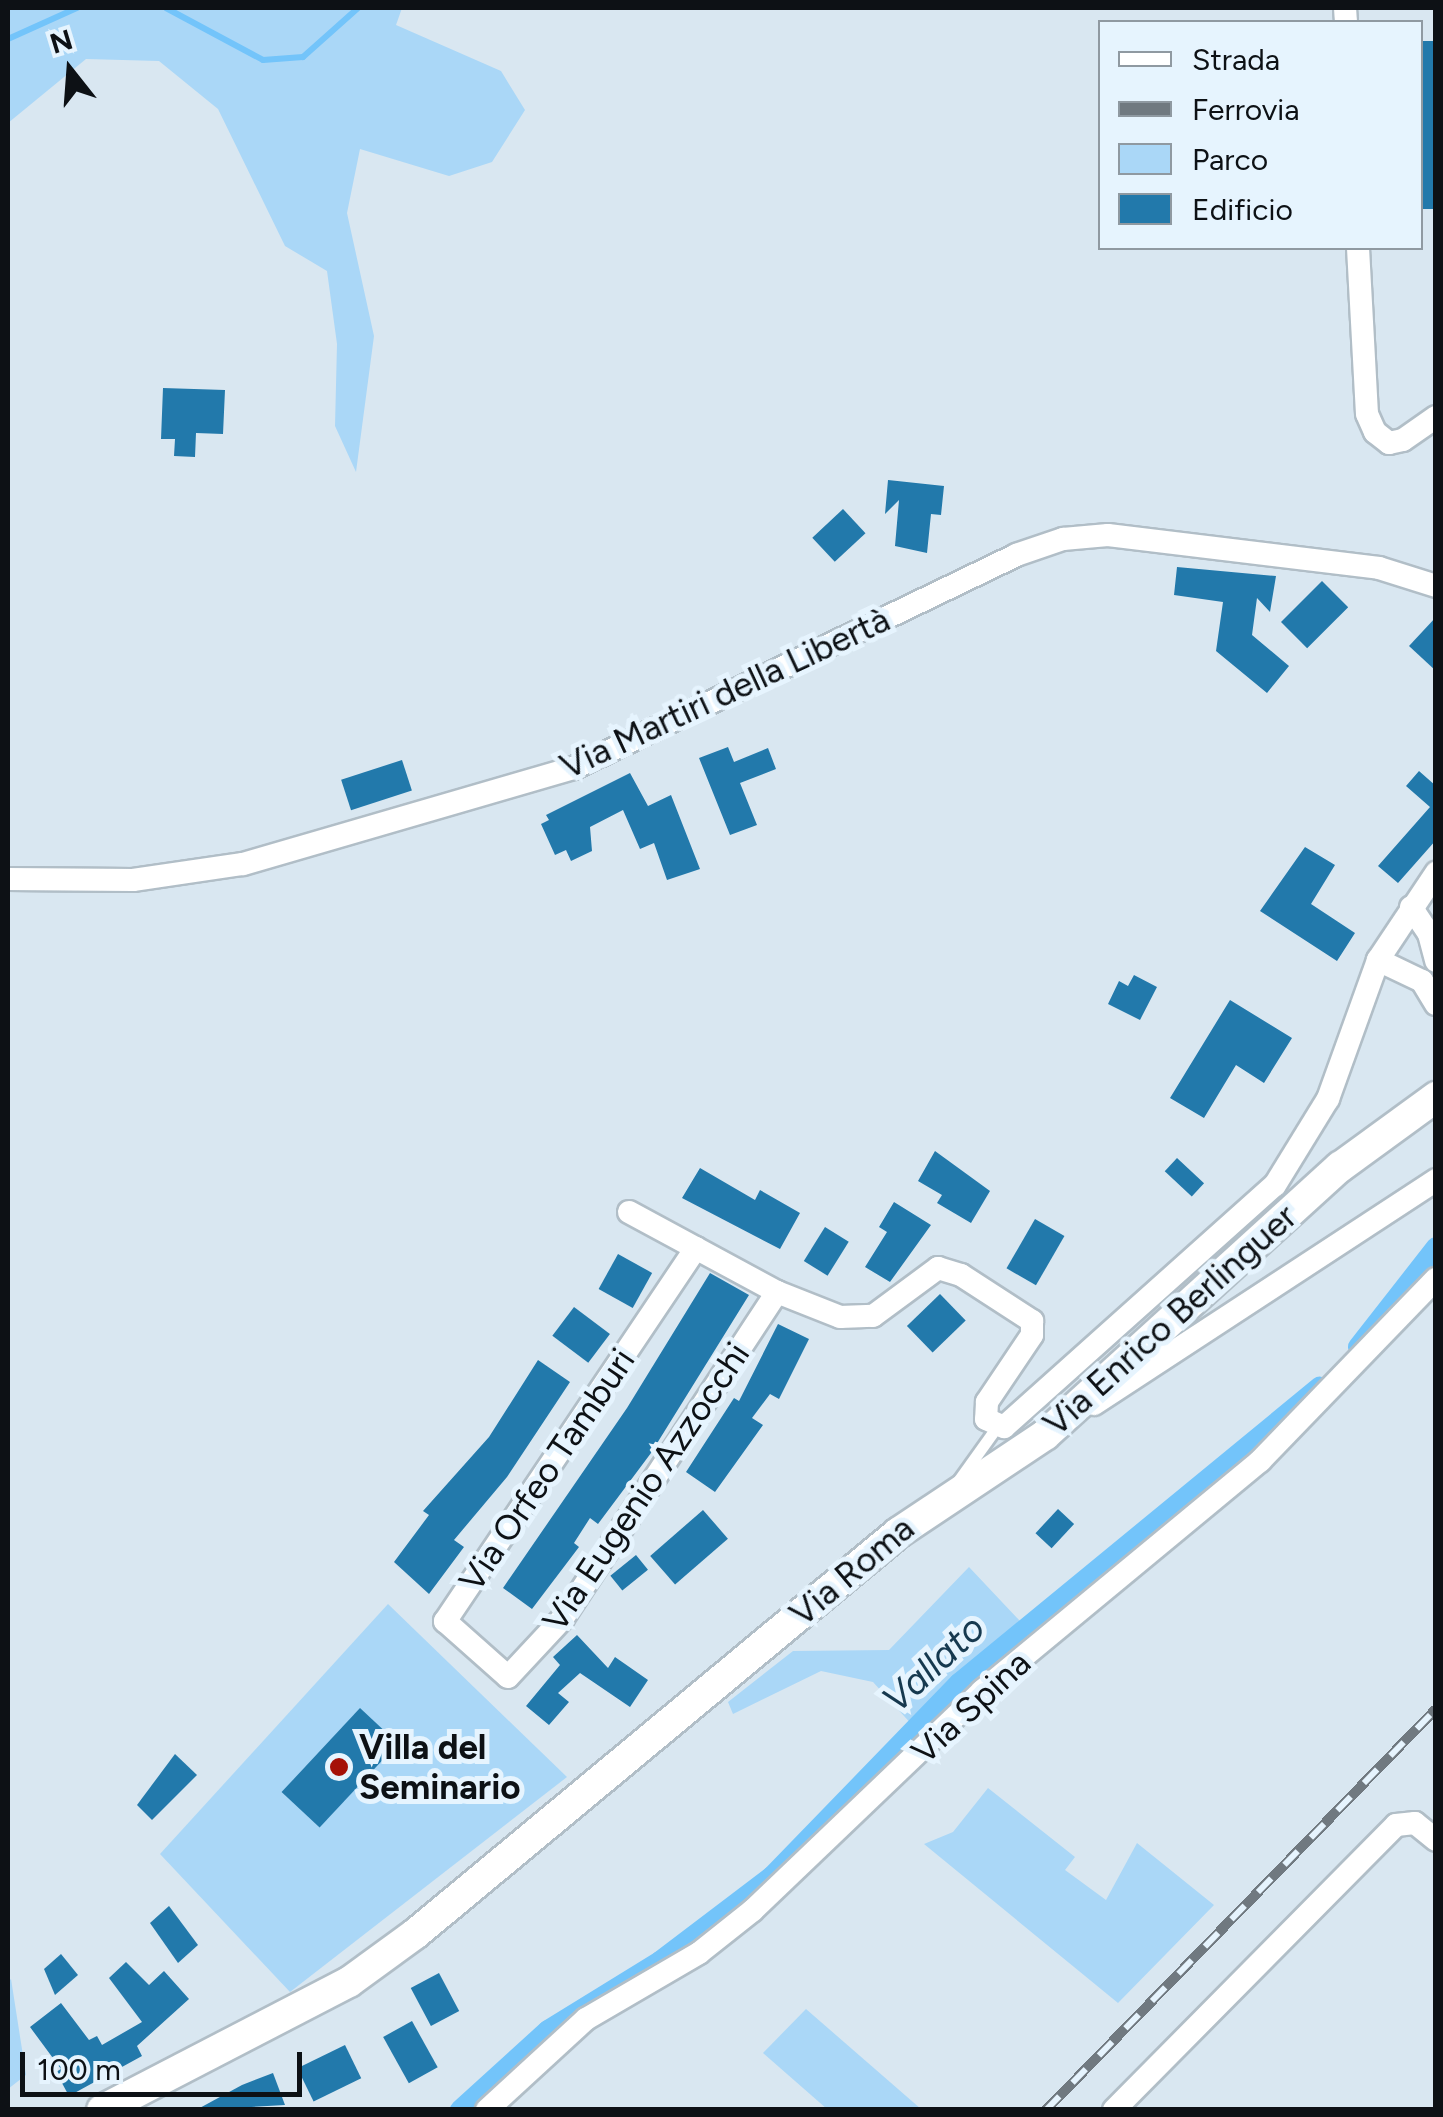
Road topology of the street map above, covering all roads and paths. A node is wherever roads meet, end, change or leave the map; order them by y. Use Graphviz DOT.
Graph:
graph roads {
  1 [pos="1358,250"];
  2 [pos="1436,417"];
  3 [pos="1431,579"];
  4 [pos="1436,873"];
  5 [pos="8,878"];
  6 [pos="1411,907"];
  7 [pos="1378,960"];
  8 [pos="1436,961"];
  9 [pos="1436,1004"];
  10 [pos="1436,1097"];
  11 [pos="1434,1184"];
  12 [pos="629,1212"];
  13 [pos="696,1248"];
  14 [pos="1436,1279"];
  15 [pos="777,1292"];
  16 [pos="996,1428"];
  17 [pos="1044,1435"];
  18 [pos="898,1534"];
  19 [pos="508,1678"];
  20 [pos="1436,1840"];
  21 [pos="102,2110"];
  22 [pos="486,2110"];
  23 [pos="1114,2110"];
  1 -- 2 [label="street"];
  3 -- 5 [label="street, Via Martiri della Libertà"];
  4 -- 6 [label="street, Via Roma"];
  6 -- 7 [label="street, Via Roma"];
  6 -- 8 [label="street"];
  7 -- 9 [label="street"];
  7 -- 16 [label="street, Via Roma"];
  10 -- 17 [label="main road, Via Enrico Berlinguer"];
  11 -- 17 [label="street"];
  12 -- 13 [label="street"];
  13 -- 15 [label="street"];
  13 -- 19 [label="street, Via Orfeo Tamburi"];
  14 -- 22 [label="street, Via Spina"];
  15 -- 16 [label="street"];
  15 -- 19 [label="street, Via Eugenio Azzocchi"];
  16 -- 18 [label="lane, Via Roma"];
  17 -- 18 [label="main road, Via Enrico Berlinguer"];
  18 -- 21 [label="main road, Via Roma"];
  20 -- 23 [label="street"];
}
